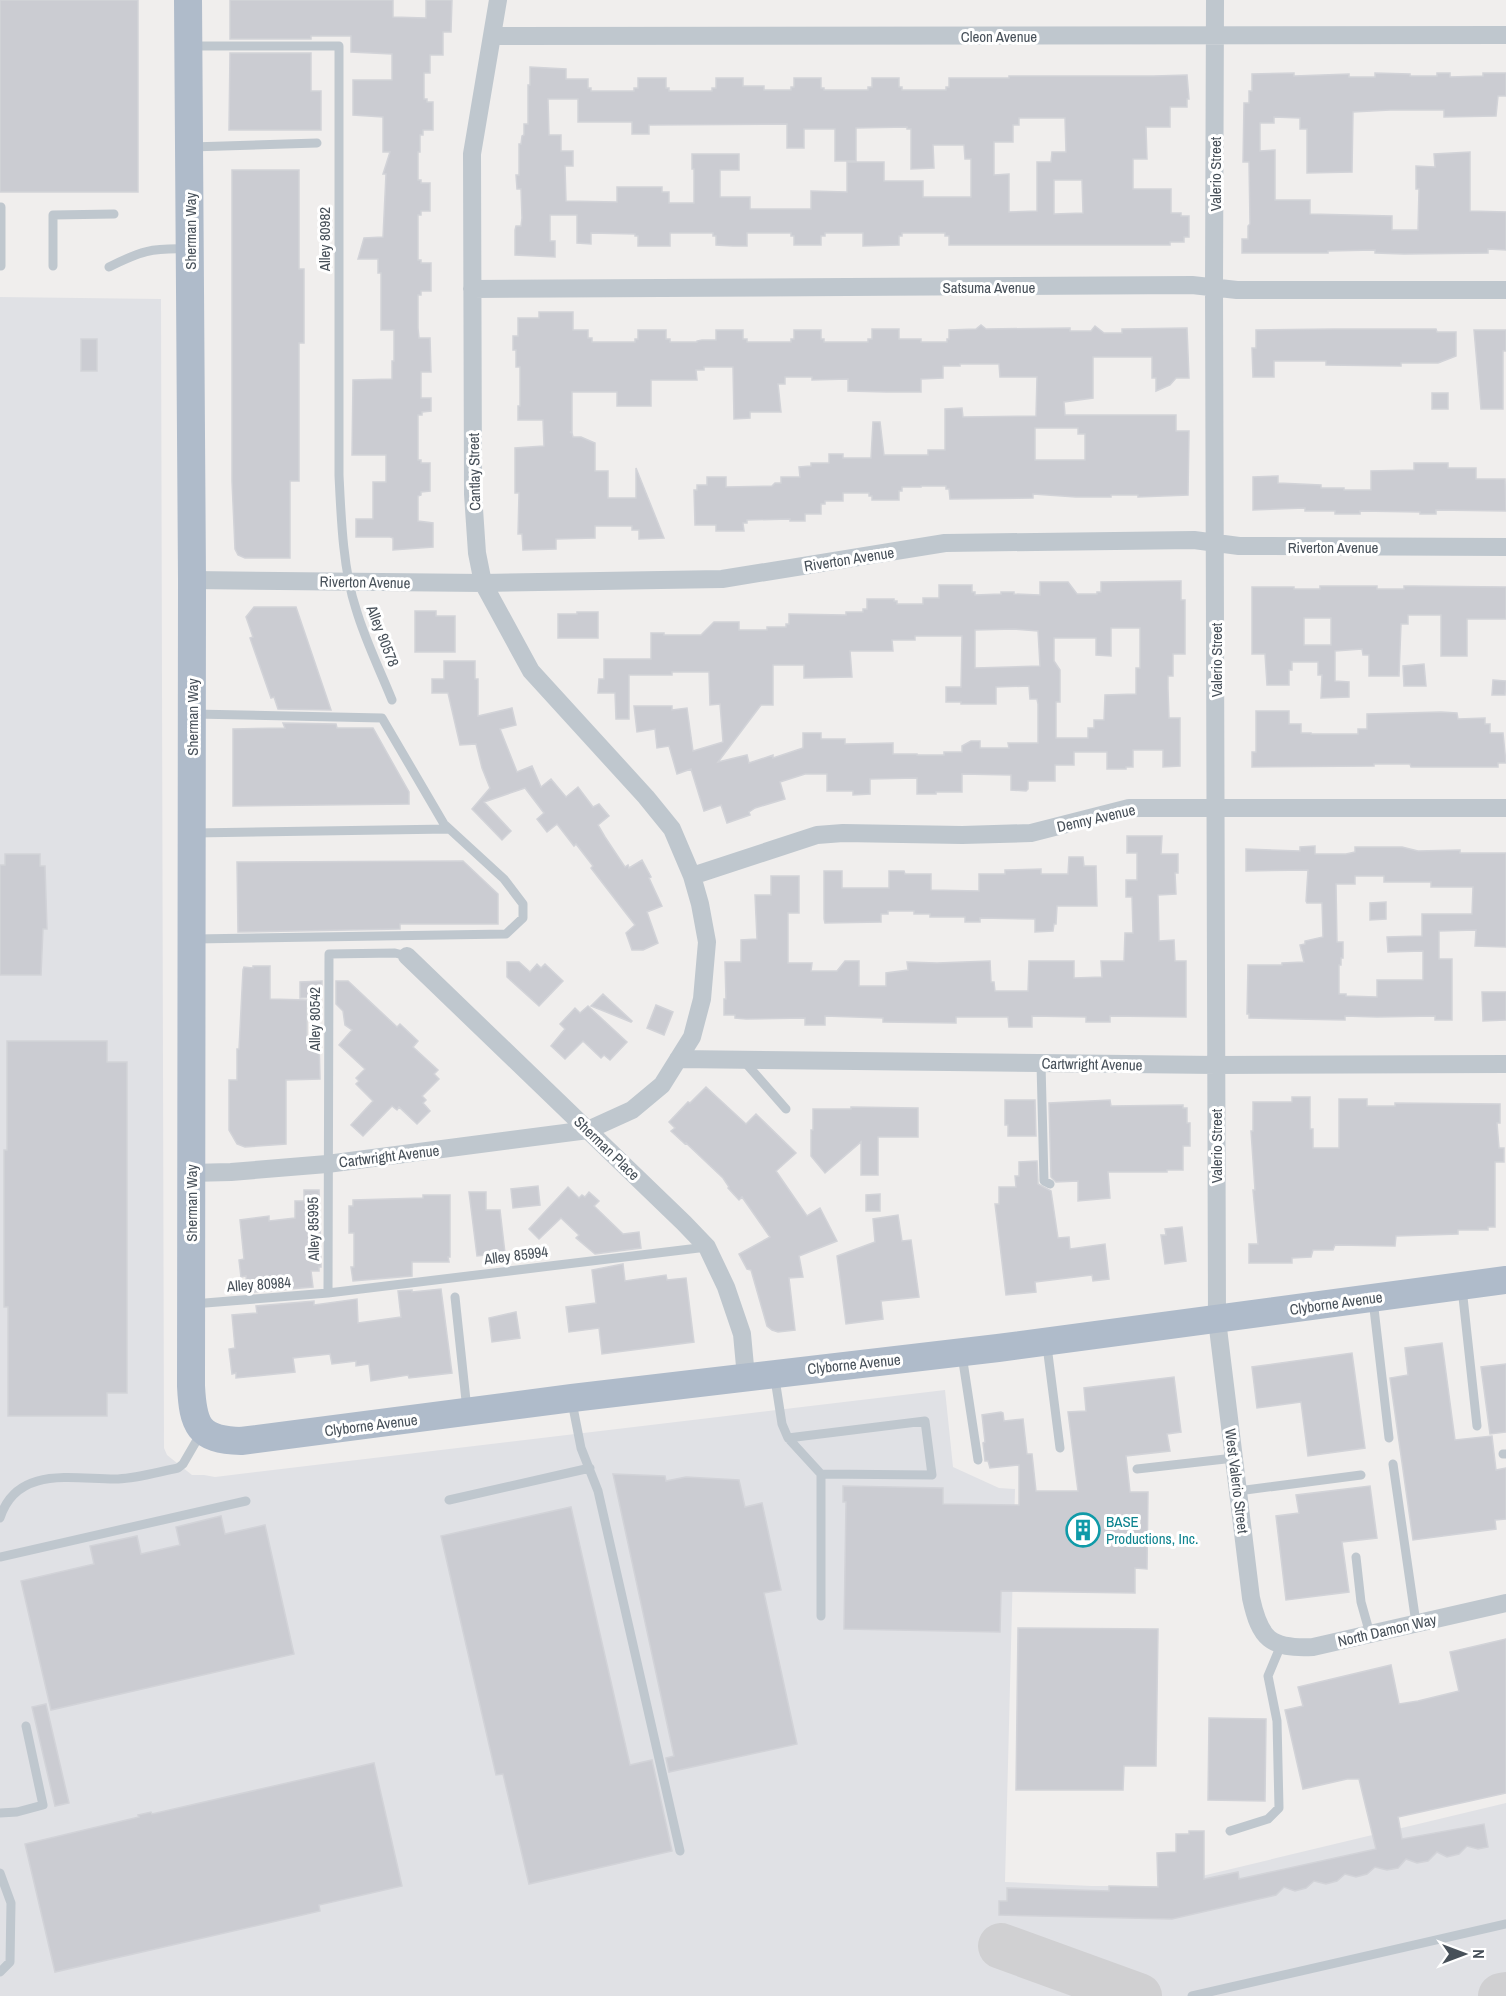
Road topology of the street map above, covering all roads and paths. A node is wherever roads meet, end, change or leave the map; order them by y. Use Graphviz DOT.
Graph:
graph roads {
  1 [pos="188,0"];
  2 [pos="498,0"];
  3 [pos="1215,0"];
  4 [pos="1215,35"];
  5 [pos="1506,35"];
  6 [pos="492,36"];
  7 [pos="188,46"];
  8 [pos="317,143"];
  9 [pos="189,147"];
  10 [pos="1,207"];
  11 [pos="114,214"];
  12 [pos="190,249"];
  13 [pos="1,266"];
  14 [pos="52,266"];
  15 [pos="109,267"];
  16 [pos="1214,288"];
  17 [pos="472,290"];
  18 [pos="1506,290"];
  19 [pos="1216,543"];
  20 [pos="1506,548"];
  21 [pos="192,580"];
  22 [pos="349,582"];
  23 [pos="483,583"];
  24 [pos="392,700"];
  25 [pos="192,714"];
  26 [pos="1506,808"];
  27 [pos="1216,809"];
  28 [pos="449,829"];
  29 [pos="191,833"];
  30 [pos="692,876"];
  31 [pos="191,939"];
  32 [pos="407,956"];
  33 [pos="678,1059"];
  34 [pos="743,1060"];
  35 [pos="1041,1064"];
  36 [pos="1506,1064"];
  37 [pos="1216,1065"];
  38 [pos="786,1109"];
  39 [pos="588,1130"];
  40 [pos="327,1164"];
  41 [pos="190,1173"];
  42 [pos="1050,1184"];
  43 [pos="707,1247"];
  44 [pos="1506,1280"];
  45 [pos="1462,1286"];
  46 [pos="328,1293"];
  47 [pos="455,1297"];
  48 [pos="1372,1298"];
  49 [pos="191,1304"];
  50 [pos="1217,1320"];
  51 [pos="1046,1341"];
  52 [pos="962,1352"];
  53 [pos="774,1373"];
  54 [pos="746,1377"];
  55 [pos="572,1398"];
  56 [pos="467,1412"];
  57 [pos="1477,1426"];
  58 [pos="202,1431"];
  59 [pos="788,1438"];
  60 [pos="1389,1438"];
  61 [pos="1060,1448"];
  62 [pos="1234,1458"];
  63 [pos="978,1460"];
  64 [pos="1394,1464"];
  65 [pos="590,1468"];
  66 [pos="1137,1469"];
  67 [pos="821,1474"];
  68 [pos="1362,1475"];
  69 [pos="1238,1491"];
  70 [pos="4,1499"];
  71 [pos="449,1500"];
  72 [pos="246,1501"];
  73 [pos="0,1518"];
  74 [pos="0,1557"];
  75 [pos="1356,1557"];
  76 [pos="1506,1603"];
  77 [pos="822,1616"];
  78 [pos="1416,1623"];
  79 [pos="1370,1634"];
  80 [pos="1274,1642"];
  81 [pos="26,1726"];
  82 [pos="0,1813"];
  83 [pos="1230,1831"];
  84 [pos="680,1851"];
  85 [pos="1,1877"];
  86 [pos="1506,1924"];
  87 [pos="0,1972"];
  88 [pos="1192,1996"];
  1 -- 7 [label="main road, Sherman Way"];
  2 -- 6 [label="street, Cantlay Street"];
  3 -- 4 [label="street, Valerio Street"];
  4 -- 5 [label="street, Cleon Avenue"];
  4 -- 6 [label="street, Cleon Avenue"];
  4 -- 16 [label="street, Valerio Street"];
  6 -- 17 [label="street, Cantlay Street"];
  7 -- 9 [label="main road, Sherman Way"];
  7 -- 22 [label="lane, Alley 80982"];
  8 -- 9 [label="lane"];
  9 -- 12 [label="main road, Sherman Way"];
  10 -- 13 [label="lane"];
  11 -- 14 [label="lane"];
  12 -- 15 [label="lane"];
  12 -- 21 [label="main road, Sherman Way"];
  16 -- 17 [label="street, Satsuma Avenue"];
  16 -- 18 [label="street, Satsuma Avenue"];
  16 -- 19 [label="street, Valerio Street"];
  17 -- 23 [label="street, Cantlay Street"];
  19 -- 20 [label="street, Riverton Avenue"];
  19 -- 23 [label="street, Riverton Avenue"];
  19 -- 27 [label="street, Valerio Street"];
  21 -- 22 [label="street, Riverton Avenue"];
  21 -- 25 [label="main road, Sherman Way"];
  22 -- 23 [label="street, Riverton Avenue"];
  22 -- 24 [label="lane, Alley 90578"];
  23 -- 30 [label="street, Cantlay Street"];
  25 -- 28 [label="lane"];
  25 -- 29 [label="main road, Sherman Way"];
  26 -- 27 [label="street, Denny Avenue"];
  27 -- 30 [label="street, Denny Avenue"];
  27 -- 37 [label="street, Valerio Street"];
  28 -- 29 [label="lane"];
  28 -- 31 [label="lane"];
  29 -- 31 [label="main road, Sherman Way"];
  30 -- 33 [label="street, Cantlay Street"];
  31 -- 41 [label="main road, Sherman Way"];
  32 -- 39 [label="street, Sherman Place"];
  32 -- 40 [label="lane, Alley 80542"];
  33 -- 34 [label="street, Cartwright Avenue"];
  33 -- 39 [label="street, Cartwright Avenue"];
  34 -- 35 [label="street, Cartwright Avenue"];
  34 -- 38 [label="lane"];
  35 -- 37 [label="street, Cartwright Avenue"];
  35 -- 42 [label="lane"];
  36 -- 37 [label="street, Cartwright Avenue"];
  37 -- 50 [label="street, Valerio Street"];
  39 -- 40 [label="street, Cartwright Avenue"];
  39 -- 43 [label="street, Sherman Place"];
  40 -- 41 [label="street, Cartwright Avenue"];
  40 -- 46 [label="lane, Alley 85995"];
  41 -- 49 [label="main road, Sherman Way"];
  43 -- 46 [label="lane, Alley 85994"];
  43 -- 54 [label="street, Sherman Place"];
  44 -- 45 [label="main road, Clyborne Avenue"];
  45 -- 48 [label="main road, Clyborne Avenue"];
  45 -- 57 [label="lane"];
  46 -- 49 [label="lane, Alley 80984"];
  47 -- 56 [label="lane"];
  48 -- 50 [label="main road, Clyborne Avenue"];
  48 -- 60 [label="lane"];
  49 -- 58 [label="main road, Sherman Way"];
  50 -- 51 [label="main road, Clyborne Avenue"];
  50 -- 62 [label="street, West Valerio Street"];
  51 -- 52 [label="main road, Clyborne Avenue"];
  51 -- 61 [label="lane"];
  52 -- 53 [label="main road, Clyborne Avenue"];
  52 -- 63 [label="lane"];
  53 -- 54 [label="main road, Clyborne Avenue"];
  53 -- 59 [label="lane"];
  54 -- 55 [label="main road, Clyborne Avenue"];
  55 -- 56 [label="main road, Clyborne Avenue"];
  55 -- 65 [label="lane"];
  56 -- 58 [label="main road, Clyborne Avenue"];
  58 -- 70 [label="lane"];
  59 -- 67 [label="lane"];
  59 -- 67 [label="lane"];
  62 -- 66 [label="lane"];
  62 -- 69 [label="street, West Valerio Street"];
  64 -- 78 [label="lane"];
  65 -- 71 [label="lane"];
  65 -- 84 [label="lane"];
  67 -- 77 [label="lane"];
  68 -- 69 [label="lane"];
  69 -- 80 [label="street, West Valerio Street"];
  70 -- 73 [label="lane"];
  72 -- 74 [label="lane"];
  75 -- 79 [label="lane"];
  76 -- 78 [label="street, North Damon Way"];
  78 -- 79 [label="street, North Damon Way"];
  79 -- 80 [label="street, North Damon Way"];
  80 -- 83 [label="lane"];
  81 -- 82 [label="lane"];
  85 -- 87 [label="lane"];
  86 -- 88 [label="lane"];
}
